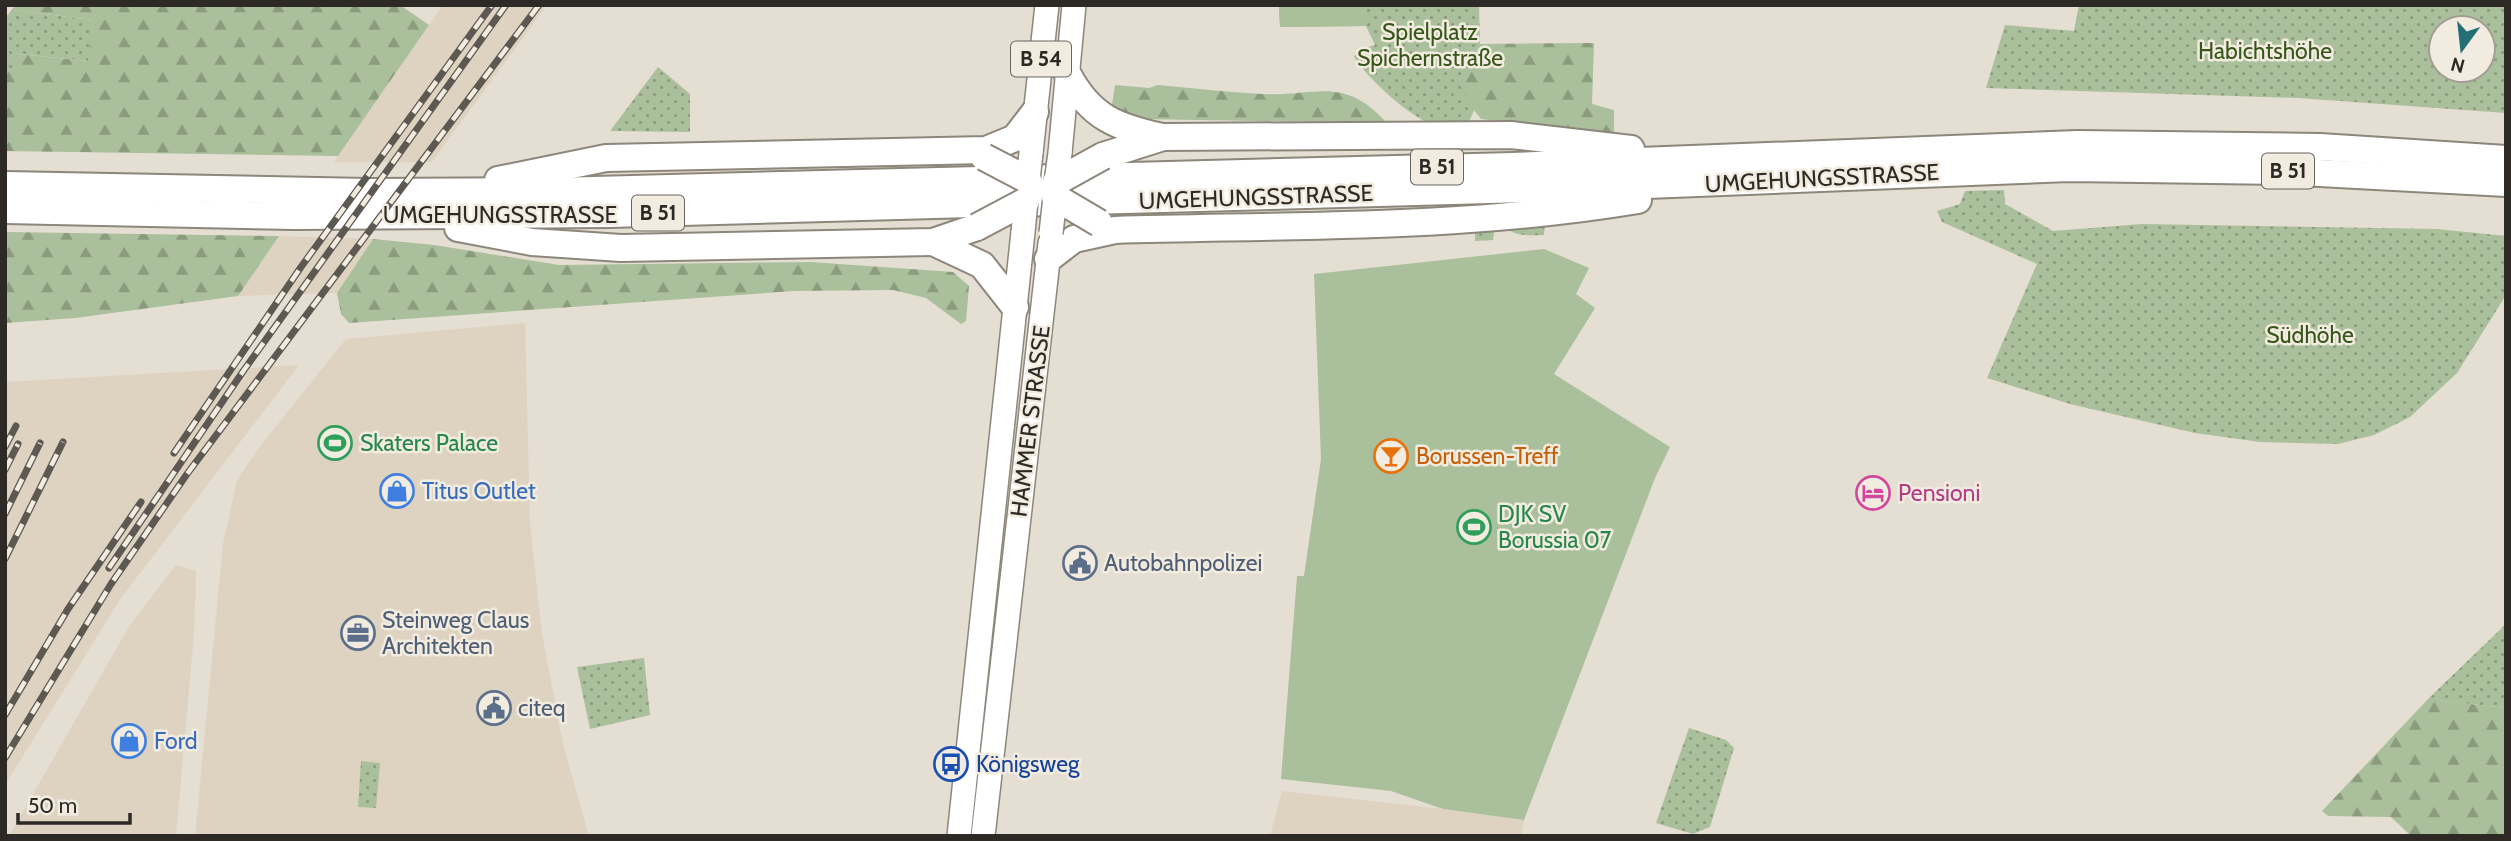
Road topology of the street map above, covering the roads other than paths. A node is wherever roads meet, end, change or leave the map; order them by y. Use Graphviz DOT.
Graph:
graph roads {
  1 [pos="1047,5"];
  2 [pos="1074,5"];
  3 [pos="1068,75"];
  4 [pos="1035,112"];
  5 [pos="1162,137"];
  6 [pos="973,153"];
  7 [pos="2506,159"];
  8 [pos="1717,171"];
  9 [pos="2506,183"];
  10 [pos="5,185"];
  11 [pos="1042,190"];
  12 [pos="438,192"];
  13 [pos="5,210"];
  14 [pos="395,216"];
  15 [pos="1107,227"];
  16 [pos="933,242"];
  17 [pos="1049,246"];
  18 [pos="1015,307"];
  19 [pos="959,836"];
  20 [pos="983,836"];
  1 -- 4 [label="main road, HAMMER STRASSE / B 54"];
  2 -- 3 [label="main road, HAMMER STRASSE / B 54"];
  3 -- 5 [label="highway"];
  3 -- 11 [label="main road, HAMMER STRASSE / B 54, bridge"];
  4 -- 6 [label="highway"];
  4 -- 11 [label="main road, HAMMER STRASSE / B 54, bridge"];
  5 -- 8 [label="highway"];
  5 -- 11 [label="highway, bridge"];
  6 -- 11 [label="highway, bridge"];
  6 -- 12 [label="highway"];
  7 -- 8 [label="highway, UMGEHUNGSSTRASSE / B 51"];
  8 -- 9 [label="highway, UMGEHUNGSSTRASSE / B 51"];
  8 -- 12 [label="highway, UMGEHUNGSSTRASSE / B 51"];
  8 -- 14 [label="highway, UMGEHUNGSSTRASSE / B 51"];
  8 -- 15 [label="highway"];
  10 -- 12 [label="highway, UMGEHUNGSSTRASSE / B 51"];
  11 -- 15 [label="highway, bridge"];
  11 -- 16 [label="highway, bridge"];
  11 -- 17 [label="main road, HAMMER STRASSE, bridge"];
  11 -- 18 [label="main road, HAMMER STRASSE, bridge"];
  13 -- 14 [label="highway, UMGEHUNGSSTRASSE / B 51"];
  14 -- 16 [label="highway"];
  15 -- 17 [label="highway"];
  16 -- 18 [label="highway"];
  17 -- 20 [label="main road, HAMMER STRASSE"];
  18 -- 19 [label="main road, HAMMER STRASSE"];
}
